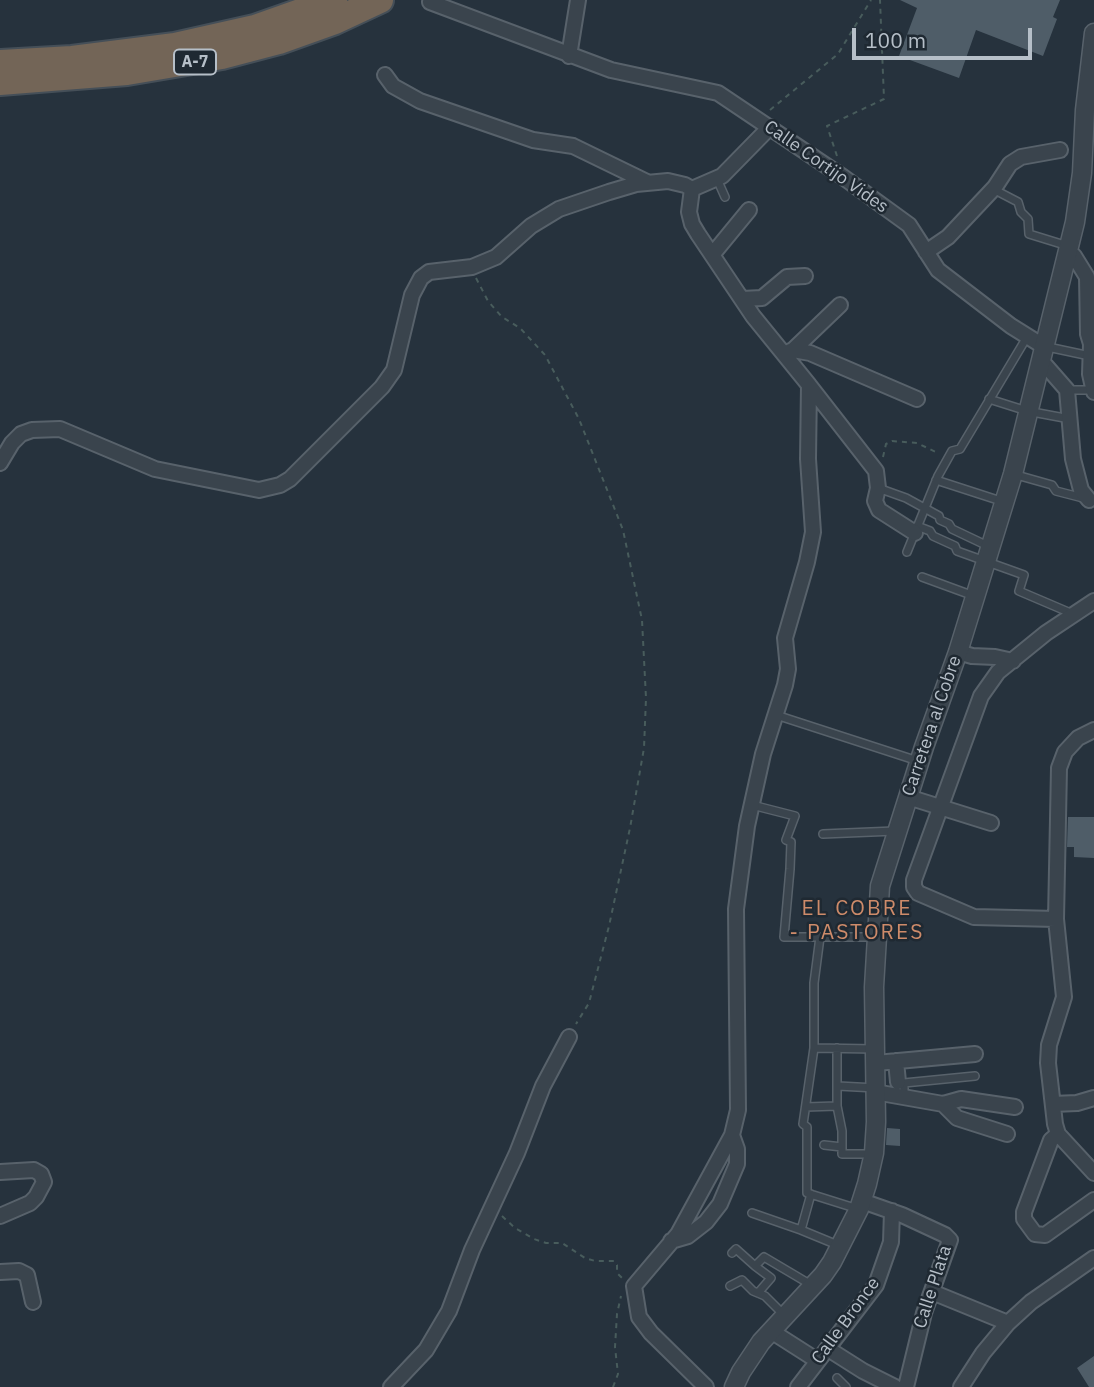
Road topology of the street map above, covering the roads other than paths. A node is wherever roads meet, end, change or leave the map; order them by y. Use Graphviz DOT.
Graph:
graph roads {
  1 [pos="334,0"];
  2 [pos="380,0"];
  3 [pos="578,0"];
  4 [pos="430,2"];
  5 [pos="1094,33"];
  6 [pos="569,56"];
  7 [pos="0,63"];
  8 [pos="385,75"];
  9 [pos="0,82"];
  10 [pos="764,123"];
  11 [pos="1060,150"];
  12 [pos="717,179"];
  13 [pos="647,183"];
  14 [pos="692,189"];
  15 [pos="993,189"];
  16 [pos="725,197"];
  17 [pos="749,210"];
  18 [pos="1068,250"];
  19 [pos="926,252"];
  20 [pos="712,255"];
  21 [pos="805,276"];
  22 [pos="742,299"];
  23 [pos="840,304"];
  24 [pos="1037,349"];
  25 [pos="789,352"];
  26 [pos="1091,356"];
  27 [pos="809,384"];
  28 [pos="1067,390"];
  29 [pos="1094,391"];
  30 [pos="917,399"];
  31 [pos="989,399"];
  32 [pos="1027,411"];
  33 [pos="833,416"];
  34 [pos="1071,419"];
  35 [pos="808,431"];
  36 [pos="0,463"];
  37 [pos="1013,474"];
  38 [pos="936,480"];
  39 [pos="878,488"];
  40 [pos="1005,502"];
  41 [pos="1092,502"];
  42 [pos="925,508"];
  43 [pos="916,529"];
  44 [pos="906,552"];
  45 [pos="988,554"];
  46 [pos="922,577"];
  47 [pos="975,597"];
  48 [pos="1094,601"];
  49 [pos="1074,614"];
  50 [pos="958,652"];
  51 [pos="1013,661"];
  52 [pos="776,715"];
  53 [pos="1094,730"];
  54 [pos="919,761"];
  55 [pos="908,797"];
  56 [pos="752,805"];
  57 [pos="941,807"];
  58 [pos="991,823"];
  59 [pos="897,831"];
  60 [pos="823,834"];
  61 [pos="1056,919"];
  62 [pos="820,937"];
  63 [pos="876,937"];
  64 [pos="569,1037"];
  65 [pos="814,1048"];
  66 [pos="837,1048"];
  67 [pos="975,1054"];
  68 [pos="876,1056"];
  69 [pos="896,1061"];
  70 [pos="975,1076"];
  71 [pos="898,1082"];
  72 [pos="838,1086"];
  73 [pos="876,1090"];
  74 [pos="904,1097"];
  75 [pos="1094,1098"];
  76 [pos="943,1104"];
  77 [pos="1053,1104"];
  78 [pos="806,1107"];
  79 [pos="837,1107"];
  80 [pos="1015,1107"];
  81 [pos="1007,1134"];
  82 [pos="1058,1134"];
  83 [pos="732,1135"];
  84 [pos="824,1145"];
  85 [pos="842,1147"];
  86 [pos="874,1153"];
  87 [pos="0,1172"];
  88 [pos="1094,1173"];
  89 [pos="811,1194"];
  90 [pos="1094,1200"];
  91 [pos="860,1205"];
  92 [pos="892,1211"];
  93 [pos="752,1213"];
  94 [pos="0,1216"];
  95 [pos="801,1230"];
  96 [pos="671,1241"];
  97 [pos="841,1246"];
  98 [pos="732,1253"];
  99 [pos="1094,1258"];
  100 [pos="755,1266"];
  101 [pos="0,1272"];
  102 [pos="730,1286"];
  103 [pos="813,1286"];
  104 [pos="932,1292"];
  105 [pos="758,1293"];
  106 [pos="33,1302"];
  107 [pos="784,1316"];
  108 [pos="1008,1323"];
  109 [pos="771,1331"];
  110 [pos="829,1347"];
  111 [pos="818,1361"];
  112 [pos="837,1378"];
  113 [pos="391,1387"];
  114 [pos="706,1387"];
  115 [pos="734,1387"];
  116 [pos="798,1387"];
  117 [pos="846,1387"];
  118 [pos="895,1387"];
  119 [pos="906,1387"];
  120 [pos="961,1387"];
  1 -- 7 [label="highway, A-7"];
  2 -- 9 [label="highway, A-7"];
  3 -- 6 [label="street"];
  4 -- 6 [label="street, Calle Cortijo Vides"];
  5 -- 18 [label="street, Carretera al Cobre"];
  6 -- 10 [label="street, Calle Cortijo Vides"];
  8 -- 13 [label="street"];
  10 -- 12 [label="street"];
  10 -- 19 [label="street, Calle Cortijo Vides"];
  11 -- 15 [label="street"];
  12 -- 14 [label="street"];
  12 -- 16 [label="lane"];
  13 -- 14 [label="street"];
  13 -- 36 [label="street"];
  14 -- 20 [label="street"];
  15 -- 18 [label="lane"];
  15 -- 19 [label="street"];
  17 -- 20 [label="street"];
  18 -- 24 [label="street, Carretera al Cobre"];
  18 -- 26 [label="street"];
  19 -- 24 [label="street, Calle Cortijo Vides"];
  20 -- 22 [label="street"];
  21 -- 22 [label="street"];
  22 -- 25 [label="street"];
  23 -- 25 [label="street"];
  24 -- 26 [label="lane"];
  24 -- 28 [label="street, Calle Cortijo Vides"];
  24 -- 31 [label="lane"];
  24 -- 32 [label="street, Carretera al Cobre"];
  25 -- 27 [label="street"];
  25 -- 30 [label="street"];
  26 -- 29 [label="street"];
  27 -- 33 [label="street"];
  27 -- 35 [label="street"];
  28 -- 29 [label="lane"];
  28 -- 34 [label="street"];
  31 -- 32 [label="lane"];
  31 -- 38 [label="lane"];
  32 -- 34 [label="lane"];
  32 -- 37 [label="street, Carretera al Cobre"];
  33 -- 35 [label="street"];
  33 -- 39 [label="street"];
  34 -- 41 [label="street"];
  35 -- 52 [label="street"];
  37 -- 40 [label="street, Carretera al Cobre"];
  37 -- 41 [label="lane"];
  38 -- 40 [label="lane"];
  38 -- 42 [label="lane"];
  39 -- 42 [label="lane"];
  39 -- 43 [label="street"];
  40 -- 45 [label="street, Carretera al Cobre"];
  42 -- 43 [label="lane"];
  42 -- 45 [label="lane"];
  43 -- 44 [label="lane"];
  43 -- 45 [label="lane"];
  45 -- 47 [label="street, Carretera al Cobre"];
  45 -- 49 [label="lane"];
  46 -- 47 [label="lane"];
  47 -- 50 [label="street, Carretera al Cobre"];
  48 -- 49 [label="street"];
  49 -- 51 [label="street"];
  50 -- 51 [label="street"];
  50 -- 54 [label="street, Carretera al Cobre"];
  51 -- 57 [label="street"];
  52 -- 54 [label="lane"];
  52 -- 56 [label="street"];
  53 -- 61 [label="street"];
  54 -- 55 [label="street, Carretera al Cobre"];
  55 -- 57 [label="street"];
  55 -- 59 [label="street, Carretera al Cobre"];
  56 -- 62 [label="lane"];
  56 -- 83 [label="street"];
  57 -- 58 [label="street"];
  57 -- 61 [label="street"];
  59 -- 60 [label="lane"];
  59 -- 63 [label="street, Carretera al Cobre"];
  61 -- 77 [label="street"];
  62 -- 63 [label="lane"];
  62 -- 65 [label="lane"];
  63 -- 68 [label="street, Carretera al Cobre"];
  64 -- 113 [label="street"];
  65 -- 66 [label="lane"];
  65 -- 78 [label="lane"];
  66 -- 68 [label="lane"];
  66 -- 72 [label="lane"];
  67 -- 69 [label="street"];
  68 -- 69 [label="street"];
  68 -- 73 [label="street, Carretera al Cobre"];
  69 -- 71 [label="street"];
  70 -- 74 [label="lane"];
  72 -- 73 [label="lane"];
  72 -- 79 [label="lane"];
  73 -- 74 [label="street"];
  73 -- 86 [label="street, Carretera al Cobre"];
  74 -- 76 [label="street"];
  75 -- 77 [label="street"];
  76 -- 80 [label="street"];
  76 -- 81 [label="street"];
  77 -- 82 [label="street"];
  78 -- 79 [label="lane"];
  78 -- 89 [label="lane"];
  79 -- 85 [label="lane"];
  82 -- 88 [label="street"];
  82 -- 90 [label="street"];
  83 -- 96 [label="street"];
  83 -- 96 [label="street"];
  84 -- 85 [label="lane"];
  85 -- 86 [label="lane"];
  86 -- 91 [label="street, Carretera al Cobre"];
  87 -- 94 [label="street"];
  89 -- 91 [label="lane"];
  89 -- 95 [label="lane"];
  91 -- 92 [label="street, Calle Plata"];
  91 -- 97 [label="street, Carretera al Cobre"];
  92 -- 104 [label="street, Calle Plata"];
  92 -- 110 [label="street, Calle Bronce"];
  93 -- 95 [label="lane"];
  95 -- 97 [label="lane"];
  96 -- 114 [label="street"];
  97 -- 103 [label="street, Carretera al Cobre"];
  98 -- 100 [label="lane"];
  99 -- 108 [label="street"];
  100 -- 103 [label="lane"];
  100 -- 105 [label="lane"];
  101 -- 106 [label="street"];
  102 -- 105 [label="lane"];
  103 -- 107 [label="street, Carretera al Cobre"];
  104 -- 108 [label="street"];
  104 -- 119 [label="street, Calle Plata"];
  105 -- 107 [label="lane"];
  107 -- 109 [label="street, Carretera al Cobre"];
  108 -- 120 [label="street"];
  109 -- 111 [label="street"];
  109 -- 115 [label="street, Carretera al Cobre"];
  110 -- 111 [label="street, Calle Bronce"];
  110 -- 118 [label="street"];
  111 -- 116 [label="street, Calle Bronce"];
  112 -- 117 [label="lane"];
}
